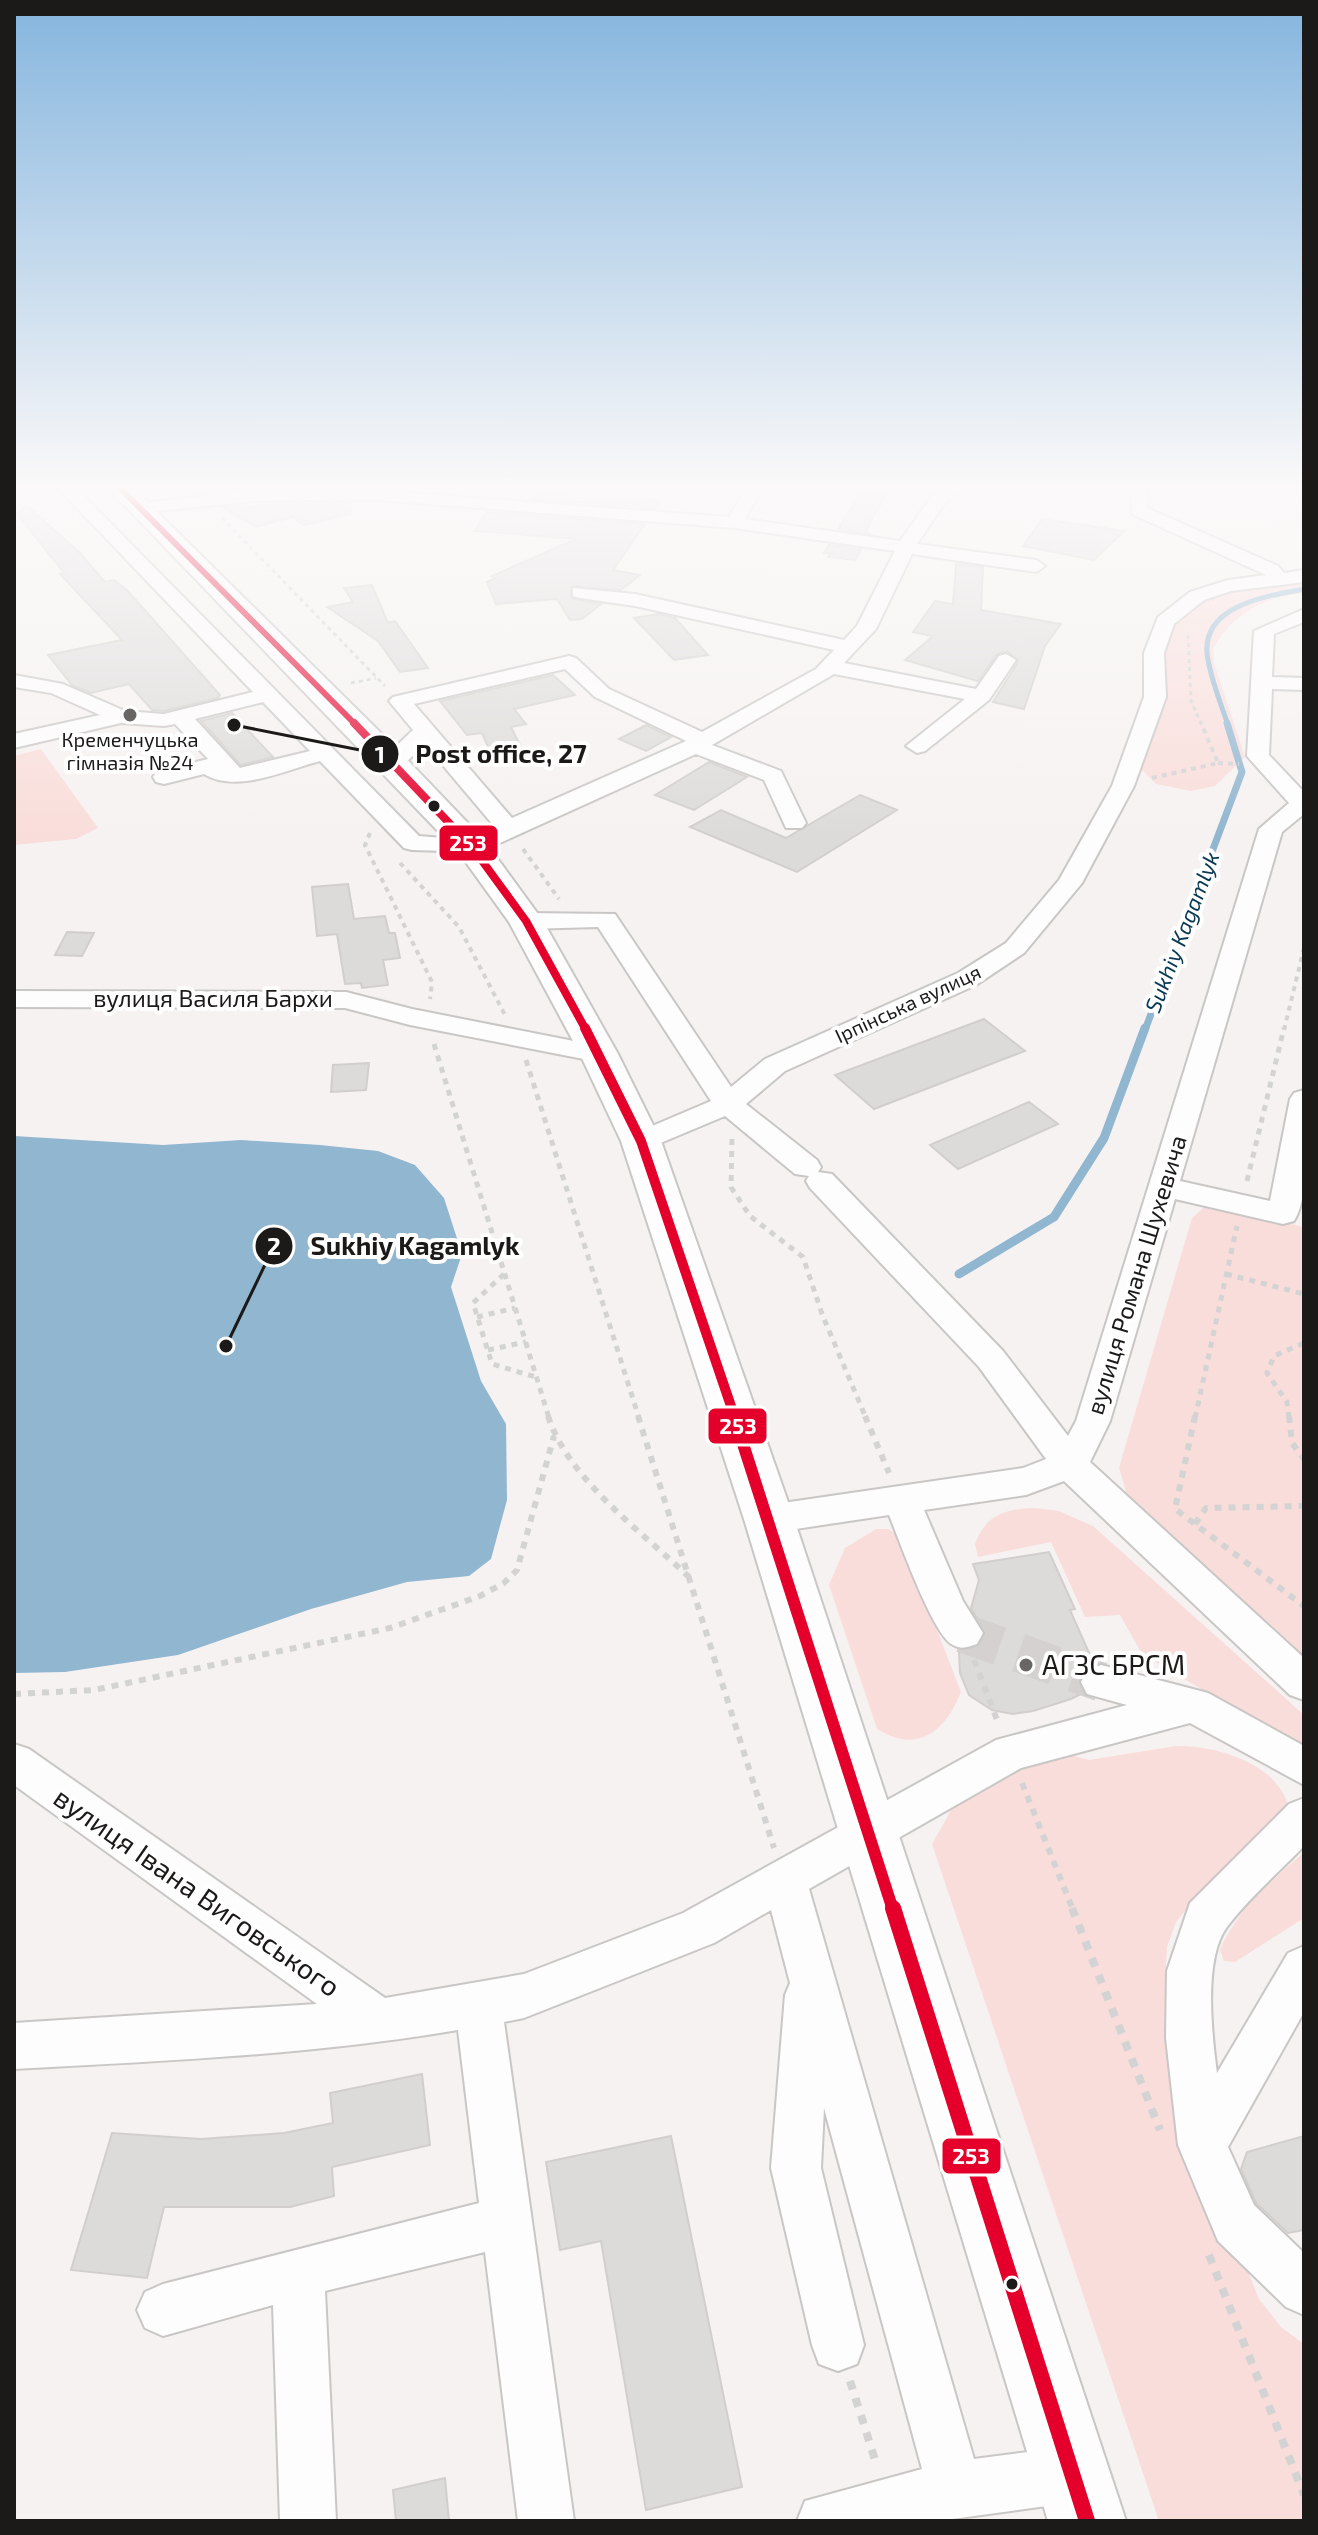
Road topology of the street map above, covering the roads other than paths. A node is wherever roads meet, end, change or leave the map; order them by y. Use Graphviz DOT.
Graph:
graph roads {
  1 [pos="177,602"];
  2 [pos="257,602"];
  3 [pos="646,602"];
  4 [pos="879,602"];
  5 [pos="1189,602"];
  6 [pos="1304,615"];
  7 [pos="850,647"];
  8 [pos="1006,660"];
  9 [pos="830,667"];
  10 [pos="14,681"];
  11 [pos="1261,683"];
  12 [pos="1304,684"];
  13 [pos="267,695"];
  14 [pos="982,696"];
  15 [pos="180,716"];
  16 [pos="121,717"];
  17 [pos="14,741"];
  18 [pos="699,743"];
  19 [pos="409,746"];
  20 [pos="917,746"];
  21 [pos="323,754"];
  22 [pos="235,776"];
  23 [pos="164,777"];
  24 [pos="1303,803"];
  25 [pos="794,823"];
  26 [pos="490,838"];
  27 [pos="526,921"];
  28 [pos="14,999"];
  29 [pos="599,1054"];
  30 [pos="1304,1099"];
  31 [pos="728,1104"];
  32 [pos="641,1141"];
  33 [pos="1165,1187"];
  34 [pos="1294,1217"];
  35 [pos="1070,1465"];
  36 [pos="901,1499"];
  37 [pos="769,1519"];
  38 [pos="963,1633"];
  39 [pos="1101,1682"];
  40 [pos="1304,1683"];
  41 [pos="1194,1705"];
  42 [pos="14,1762"];
  43 [pos="1304,1767"];
  44 [pos="1304,1817"];
  45 [pos="869,1831"];
  46 [pos="784,1879"];
  47 [pos="1304,1968"];
  48 [pos="810,1972"];
  49 [pos="478,2004"];
  50 [pos="379,2021"];
  51 [pos="14,2046"];
  52 [pos="1183,2142"];
  53 [pos="507,2221"];
  54 [pos="298,2272"];
  55 [pos="1304,2289"];
  56 [pos="163,2310"];
  57 [pos="838,2345"];
  58 [pos="955,2489"];
  59 [pos="1085,2505"];
  60 [pos="308,2521"];
  61 [pos="546,2521"];
  62 [pos="825,2521"];
  1 -- 13 [label="street"];
  2 -- 19 [label="highway"];
  3 -- 7 [label="street"];
  4 -- 7 [label="street"];
  5 -- 31 [label="street, Ірпінська вулиця"];
  6 -- 11 [label="street"];
  7 -- 9 [label="street"];
  8 -- 14 [label="street"];
  9 -- 14 [label="street"];
  9 -- 18 [label="street"];
  10 -- 16 [label="street"];
  11 -- 12 [label="street"];
  11 -- 24 [label="street"];
  13 -- 15 [label="street"];
  13 -- 21 [label="street"];
  14 -- 20 [label="street"];
  15 -- 16 [label="street"];
  15 -- 22 [label="street"];
  16 -- 17 [label="street"];
  18 -- 19 [label="street"];
  18 -- 25 [label="street"];
  18 -- 26 [label="street"];
  19 -- 26 [label="highway"];
  21 -- 22 [label="street"];
  21 -- 26 [label="street"];
  22 -- 23 [label="street"];
  24 -- 33 [label="street, вулиця Романа Шухевича"];
  26 -- 27 [label="highway"];
  27 -- 29 [label="highway"];
  27 -- 31 [label="street"];
  28 -- 29 [label="street, вулиця Василя Бархи"];
  29 -- 32 [label="highway"];
  30 -- 34 [label="street"];
  31 -- 32 [label="street, Ірпінська вулиця"];
  31 -- 35 [label="street"];
  32 -- 37 [label="highway"];
  33 -- 34 [label="street"];
  33 -- 35 [label="street, вулиця Романа Шухевича"];
  35 -- 36 [label="street"];
  35 -- 40 [label="street"];
  36 -- 37 [label="street"];
  36 -- 38 [label="street"];
  37 -- 45 [label="highway"];
  39 -- 41 [label="street"];
  41 -- 43 [label="street"];
  41 -- 45 [label="street"];
  42 -- 50 [label="street, вулиця Івана Виговського"];
  44 -- 52 [label="street"];
  45 -- 46 [label="street"];
  45 -- 59 [label="highway"];
  46 -- 48 [label="street"];
  46 -- 49 [label="street"];
  47 -- 52 [label="street"];
  48 -- 57 [label="street"];
  48 -- 58 [label="street"];
  49 -- 50 [label="street"];
  49 -- 53 [label="street"];
  50 -- 51 [label="street"];
  52 -- 55 [label="street"];
  53 -- 54 [label="street"];
  53 -- 61 [label="street"];
  54 -- 56 [label="street"];
  54 -- 60 [label="street"];
  58 -- 59 [label="street"];
  58 -- 62 [label="street"];
}
